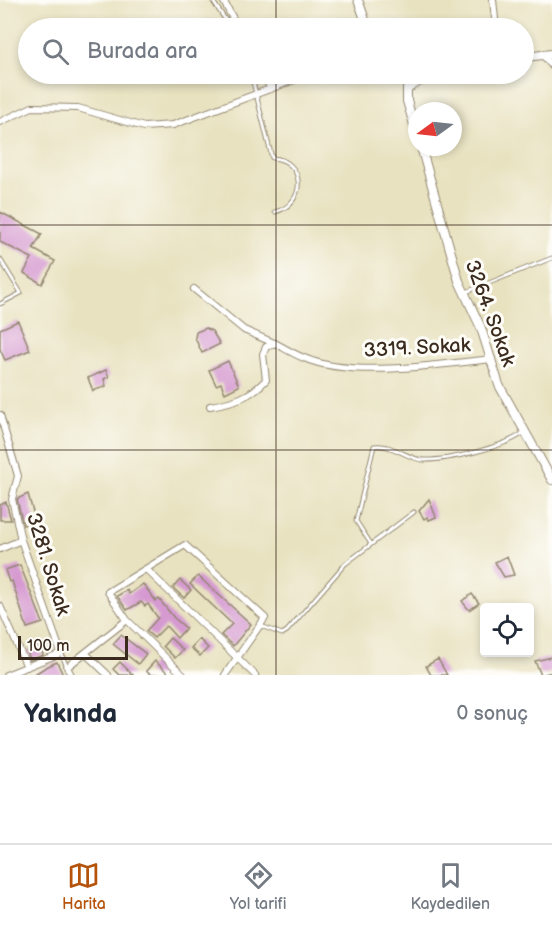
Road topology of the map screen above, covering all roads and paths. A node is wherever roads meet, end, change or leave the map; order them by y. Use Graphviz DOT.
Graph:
graph roads {
  1 [pos="212,0"];
  2 [pos="223,0"];
  3 [pos="358,0"];
  4 [pos="493,0"];
  5 [pos="224,18"];
  6 [pos="233,18"];
  7 [pos="364,18"];
  8 [pos="495,18"];
  9 [pos="542,53"];
  10 [pos="552,54"];
  11 [pos="534,55"];
  12 [pos="552,66"];
  13 [pos="254,84"];
  14 [pos="268,84"];
  15 [pos="284,84"];
  16 [pos="415,84"];
  17 [pos="271,89"];
  18 [pos="257,94"];
  19 [pos="408,104"];
  20 [pos="0,122"];
  21 [pos="424,156"];
  22 [pos="275,212"];
  23 [pos="552,258"];
  24 [pos="0,259"];
  25 [pos="194,289"];
  26 [pos="465,292"];
  27 [pos="0,304"];
  28 [pos="275,343"];
  29 [pos="493,359"];
  30 [pos="210,406"];
  31 [pos="0,415"];
  32 [pos="524,432"];
  33 [pos="552,480"];
  34 [pos="414,512"];
  35 [pos="21,540"];
  36 [pos="371,544"];
  37 [pos="0,549"];
  38 [pos="147,569"];
  39 [pos="0,606"];
  40 [pos="127,620"];
  41 [pos="260,625"];
  42 [pos="61,653"];
  43 [pos="85,653"];
  44 [pos="236,658"];
  45 [pos="27,667"];
  46 [pos="67,667"];
  47 [pos="6,675"];
  48 [pos="71,675"];
  49 [pos="108,675"];
  50 [pos="183,675"];
  51 [pos="225,675"];
  52 [pos="255,675"];
  1 -- 5 [label="lane"];
  2 -- 6 [label="street"];
  3 -- 7 [label="street"];
  4 -- 8 [label="street"];
  9 -- 10 [label="street"];
  9 -- 11 [label="street"];
  9 -- 12 [label="street"];
  13 -- 18 [label="lane"];
  14 -- 17 [label="street"];
  15 -- 17 [label="street"];
  16 -- 19 [label="street"];
  17 -- 18 [label="street"];
  18 -- 20 [label="street"];
  18 -- 22 [label="lane"];
  21 -- 26 [label="street, 3264. Sokak"];
  23 -- 26 [label="lane"];
  24 -- 27 [label="lane"];
  25 -- 28 [label="street, 3319. Sokak"];
  26 -- 29 [label="street, 3264. Sokak"];
  28 -- 29 [label="street, 3319. Sokak"];
  28 -- 30 [label="street"];
  29 -- 32 [label="street, 3264. Sokak"];
  31 -- 35 [label="street, 3281. Sokak"];
  32 -- 33 [label="street, 3264. Sokak"];
  32 -- 36 [label="lane"];
  34 -- 36 [label="lane"];
  35 -- 37 [label="street"];
  35 -- 42 [label="street, 3281. Sokak"];
  36 -- 41 [label="lane"];
  38 -- 40 [label="street"];
  38 -- 41 [label="street"];
  38 -- 44 [label="street"];
  39 -- 45 [label="street"];
  40 -- 43 [label="street"];
  40 -- 50 [label="street"];
  41 -- 44 [label="street"];
  42 -- 45 [label="street"];
  42 -- 46 [label="lane"];
  43 -- 46 [label="street"];
  43 -- 49 [label="street"];
  44 -- 51 [label="street"];
  44 -- 52 [label="street"];
  45 -- 47 [label="street"];
  46 -- 48 [label="street"];
}
